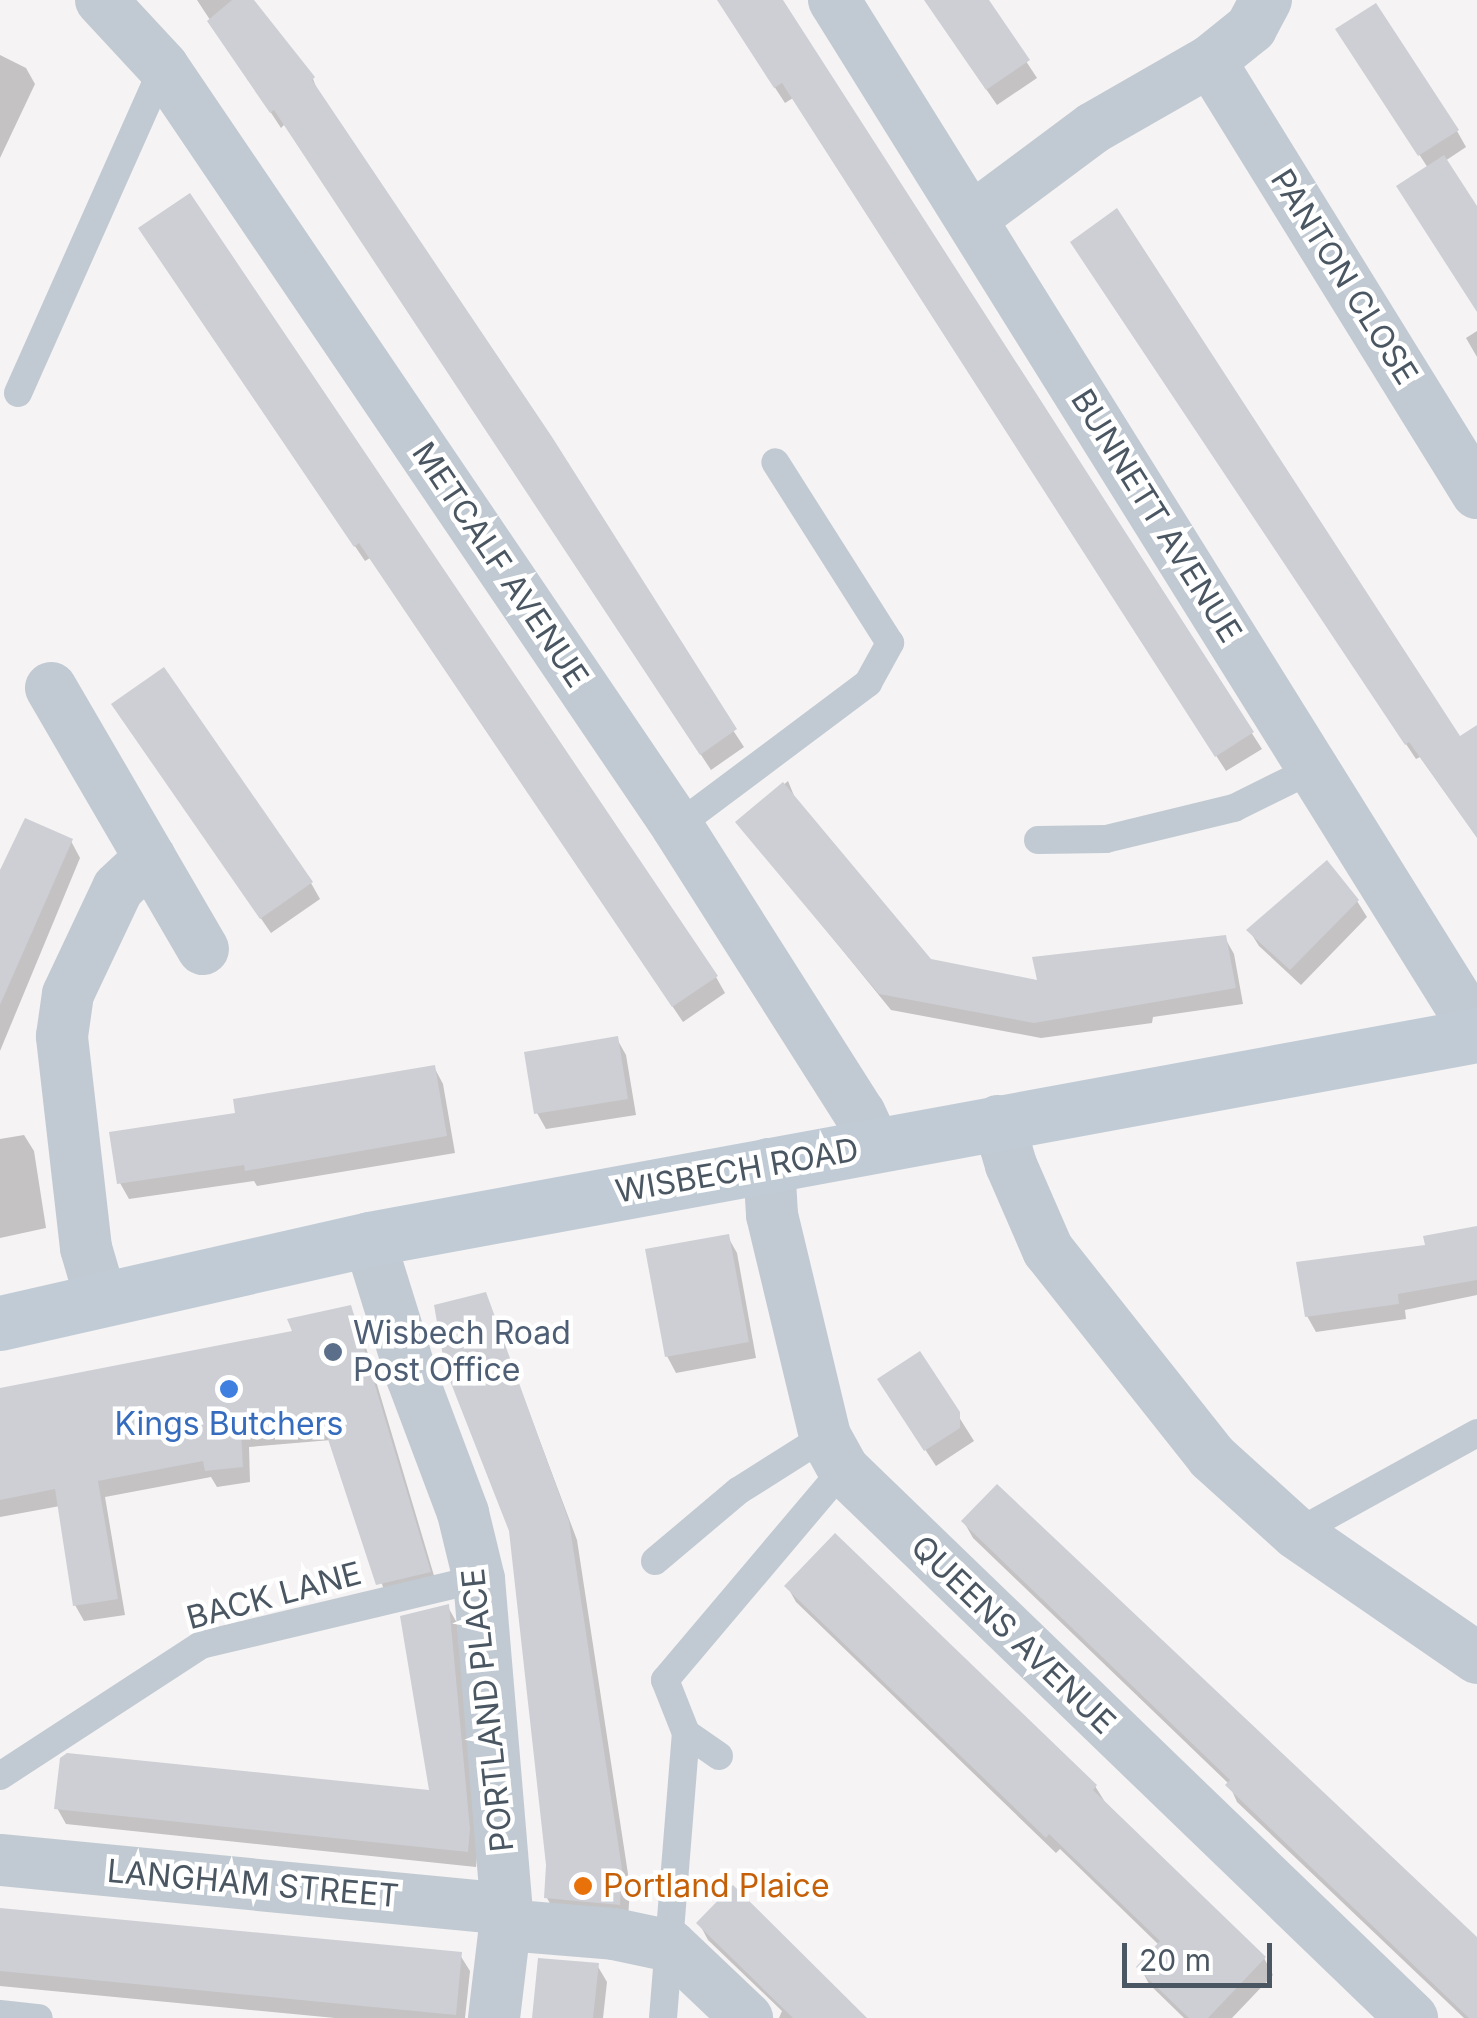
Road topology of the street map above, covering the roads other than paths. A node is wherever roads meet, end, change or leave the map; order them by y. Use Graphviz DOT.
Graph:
graph roads {
  1 [pos="101,0"];
  2 [pos="834,0"];
  3 [pos="1266,0"];
  4 [pos="1210,60"];
  5 [pos="163,68"];
  6 [pos="972,218"];
  7 [pos="18,394"];
  8 [pos="775,462"];
  9 [pos="1477,493"];
  10 [pos="51,688"];
  11 [pos="1312,770"];
  12 [pos="676,826"];
  13 [pos="1038,840"];
  14 [pos="150,858"];
  15 [pos="203,949"];
  16 [pos="1477,1034"];
  17 [pos="998,1121"];
  18 [pos="875,1146"];
  19 [pos="769,1164"];
  20 [pos="369,1239"];
  21 [pos="101,1299"];
  22 [pos="0,1324"];
  23 [pos="1477,1433"];
  24 [pos="834,1453"];
  25 [pos="1296,1533"];
  26 [pos="655,1561"];
  27 [pos="479,1579"];
  28 [pos="1477,1658"];
  29 [pos="686,1734"];
  30 [pos="719,1756"];
  31 [pos="0,1776"];
  32 [pos="0,1860"];
  33 [pos="506,1917"];
  34 [pos="671,1946"];
  35 [pos="0,2014"];
  36 [pos="39,2018"];
  37 [pos="494,2018"];
  38 [pos="664,2018"];
  39 [pos="747,2018"];
  40 [pos="1412,2018"];
  1 -- 5 [label="street, METCALF AVENUE"];
  2 -- 6 [label="street, BUNNETT AVENUE"];
  3 -- 4 [label="street"];
  4 -- 6 [label="street"];
  4 -- 9 [label="street, PANTON CLOSE"];
  5 -- 7 [label="lane"];
  5 -- 12 [label="street, METCALF AVENUE"];
  6 -- 11 [label="street, BUNNETT AVENUE"];
  8 -- 12 [label="lane"];
  10 -- 14 [label="street"];
  11 -- 13 [label="lane"];
  11 -- 16 [label="street, BUNNETT AVENUE"];
  12 -- 18 [label="street, METCALF AVENUE"];
  14 -- 15 [label="street"];
  14 -- 21 [label="street"];
  16 -- 17 [label="street, WISBECH ROAD"];
  17 -- 18 [label="street, WISBECH ROAD"];
  17 -- 25 [label="street"];
  18 -- 19 [label="street, WISBECH ROAD"];
  19 -- 20 [label="street, WISBECH ROAD"];
  19 -- 24 [label="street"];
  20 -- 21 [label="street, WISBECH ROAD"];
  20 -- 27 [label="street, PORTLAND PLACE"];
  21 -- 22 [label="street, WISBECH ROAD"];
  23 -- 25 [label="lane"];
  24 -- 26 [label="lane"];
  24 -- 29 [label="lane"];
  24 -- 40 [label="street, QUEENS AVENUE"];
  25 -- 28 [label="street"];
  27 -- 31 [label="lane, BACK LANE"];
  27 -- 33 [label="street, PORTLAND PLACE"];
  29 -- 30 [label="lane"];
  29 -- 34 [label="lane"];
  32 -- 33 [label="street, LANGHAM STREET"];
  33 -- 34 [label="street, LANGHAM STREET"];
  33 -- 37 [label="street, PORTLAND PLACE"];
  34 -- 38 [label="lane"];
  34 -- 39 [label="street"];
  35 -- 36 [label="lane"];
}
